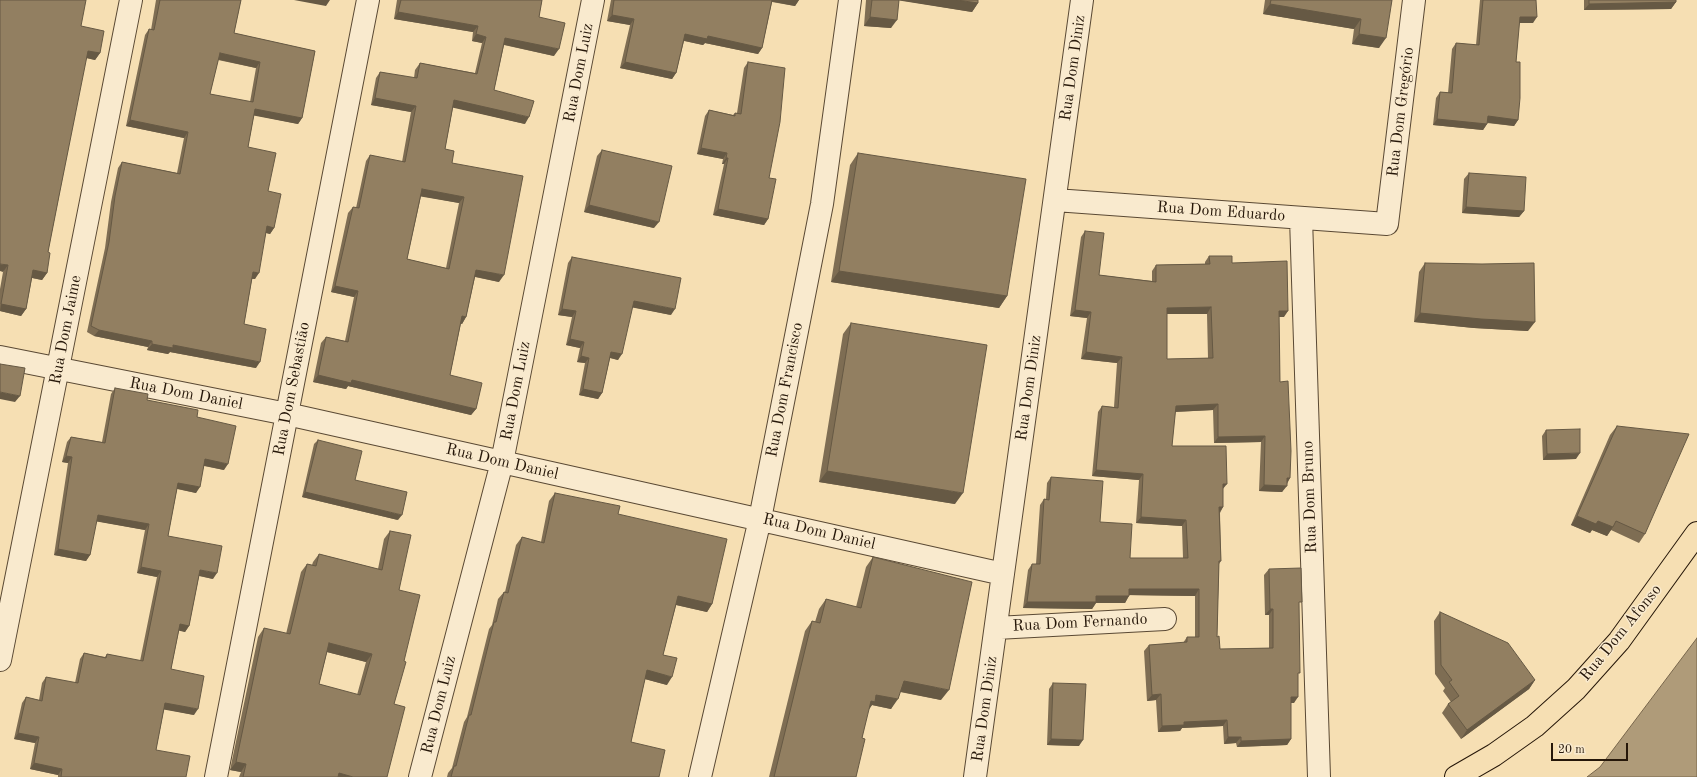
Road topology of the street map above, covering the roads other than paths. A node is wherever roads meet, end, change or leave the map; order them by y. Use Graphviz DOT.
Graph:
graph roads {
  1 [pos="132,0"];
  2 [pos="368,0"];
  3 [pos="593,0"];
  4 [pos="850,0"];
  5 [pos="1082,0"];
  6 [pos="1414,0"];
  7 [pos="1055,200"];
  8 [pos="1302,218"];
  9 [pos="1387,224"];
  10 [pos="0,357"];
  11 [pos="58,368"];
  12 [pos="287,414"];
  13 [pos="502,462"];
  14 [pos="760,519"];
  15 [pos="1697,533"];
  16 [pos="1003,574"];
  17 [pos="1165,619"];
  18 [pos="996,628"];
  19 [pos="0,660"];
  20 [pos="216,777"];
  21 [pos="420,777"];
  22 [pos="700,777"];
  23 [pos="976,777"];
  24 [pos="1319,777"];
  25 [pos="1456,777"];
  1 -- 11 [label="street, Rua Dom Jaime"];
  2 -- 12 [label="street, Rua Dom Sebastião"];
  3 -- 13 [label="street, Rua Dom Luiz"];
  4 -- 14 [label="street, Rua Dom Francisco"];
  5 -- 7 [label="street, Rua Dom Diniz"];
  6 -- 9 [label="street, Rua Dom Gregório"];
  7 -- 8 [label="street, Rua Dom Eduardo"];
  7 -- 16 [label="street, Rua Dom Diniz"];
  8 -- 9 [label="street, Rua Dom Eduardo"];
  8 -- 24 [label="street, Rua Dom Bruno"];
  10 -- 11 [label="street, Rua Dom Daniel"];
  11 -- 12 [label="street, Rua Dom Daniel"];
  11 -- 19 [label="street, Rua Dom Jaime"];
  12 -- 13 [label="street, Rua Dom Daniel"];
  12 -- 20 [label="street, Rua Dom Sebastião"];
  13 -- 14 [label="street, Rua Dom Daniel"];
  13 -- 21 [label="street, Rua Dom Luiz"];
  14 -- 16 [label="street, Rua Dom Daniel"];
  14 -- 22 [label="street, Rua Dom Francisco"];
  15 -- 25 [label="main road, Rua Dom Afonso"];
  16 -- 18 [label="street, Rua Dom Diniz"];
  17 -- 18 [label="street, Rua Dom Fernando"];
  18 -- 23 [label="street, Rua Dom Diniz"];
}
